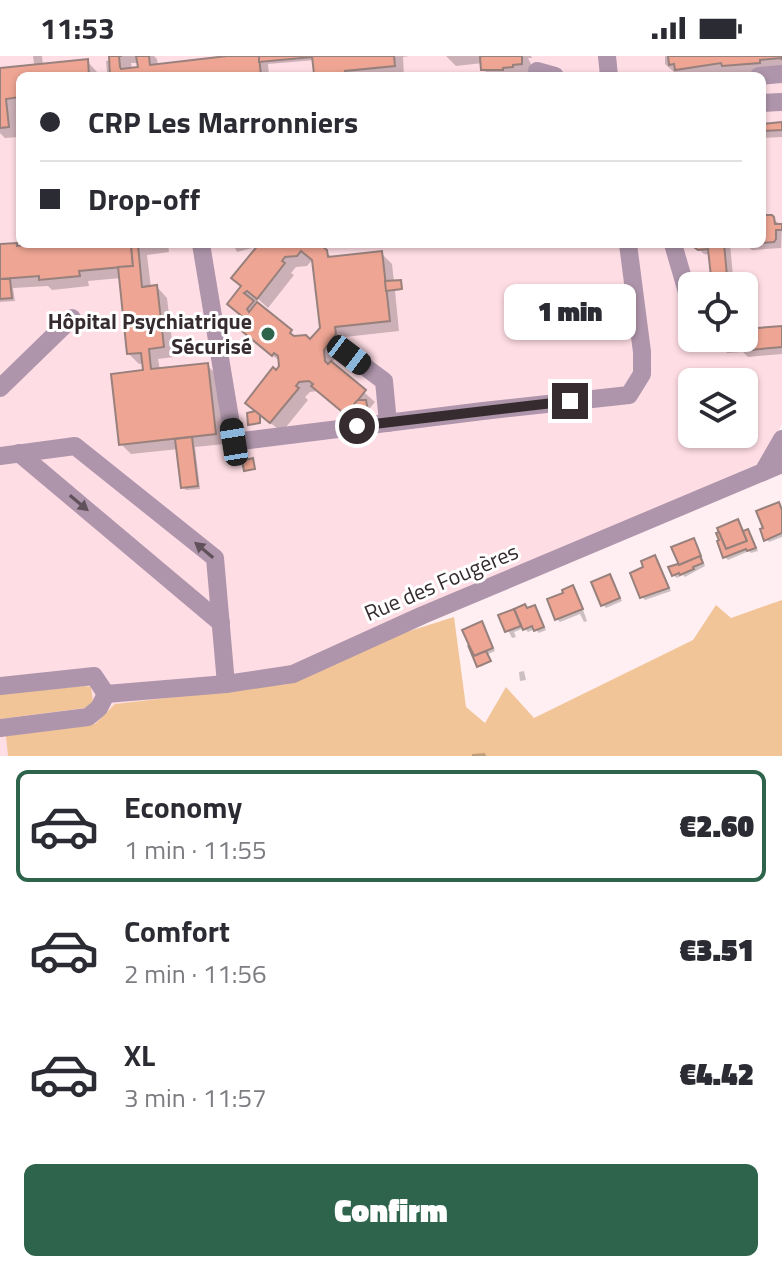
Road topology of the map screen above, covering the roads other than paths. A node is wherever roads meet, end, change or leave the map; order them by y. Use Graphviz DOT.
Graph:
graph roads {
  1 [pos="202,248"];
  2 [pos="629,248"];
  3 [pos="674,248"];
  4 [pos="681,272"];
  5 [pos="72,318"];
  6 [pos="349,355"];
  7 [pos="0,388"];
  8 [pos="388,423"];
  9 [pos="782,439"];
  10 [pos="19,453"];
  11 [pos="0,456"];
  12 [pos="782,464"];
  13 [pos="763,472"];
  14 [pos="221,623"];
  15 [pos="226,684"];
  16 [pos="0,686"];
  17 [pos="106,694"];
  18 [pos="0,728"];
  1 -- 8 [label="street"];
  2 -- 8 [label="street"];
  3 -- 4 [label="street"];
  5 -- 7 [label="street"];
  6 -- 8 [label="street"];
  9 -- 13 [label="street"];
  10 -- 11 [label="street"];
  10 -- 14 [label="street, one-way"];
  14 -- 10 [label="street, one-way"];
  12 -- 13 [label="street, Rue des Fougères"];
  13 -- 15 [label="street, Rue des Fougères"];
  14 -- 15 [label="street"];
  15 -- 17 [label="street, Rue des Fougères"];
  16 -- 17 [label="street"];
  17 -- 18 [label="street"];
}
